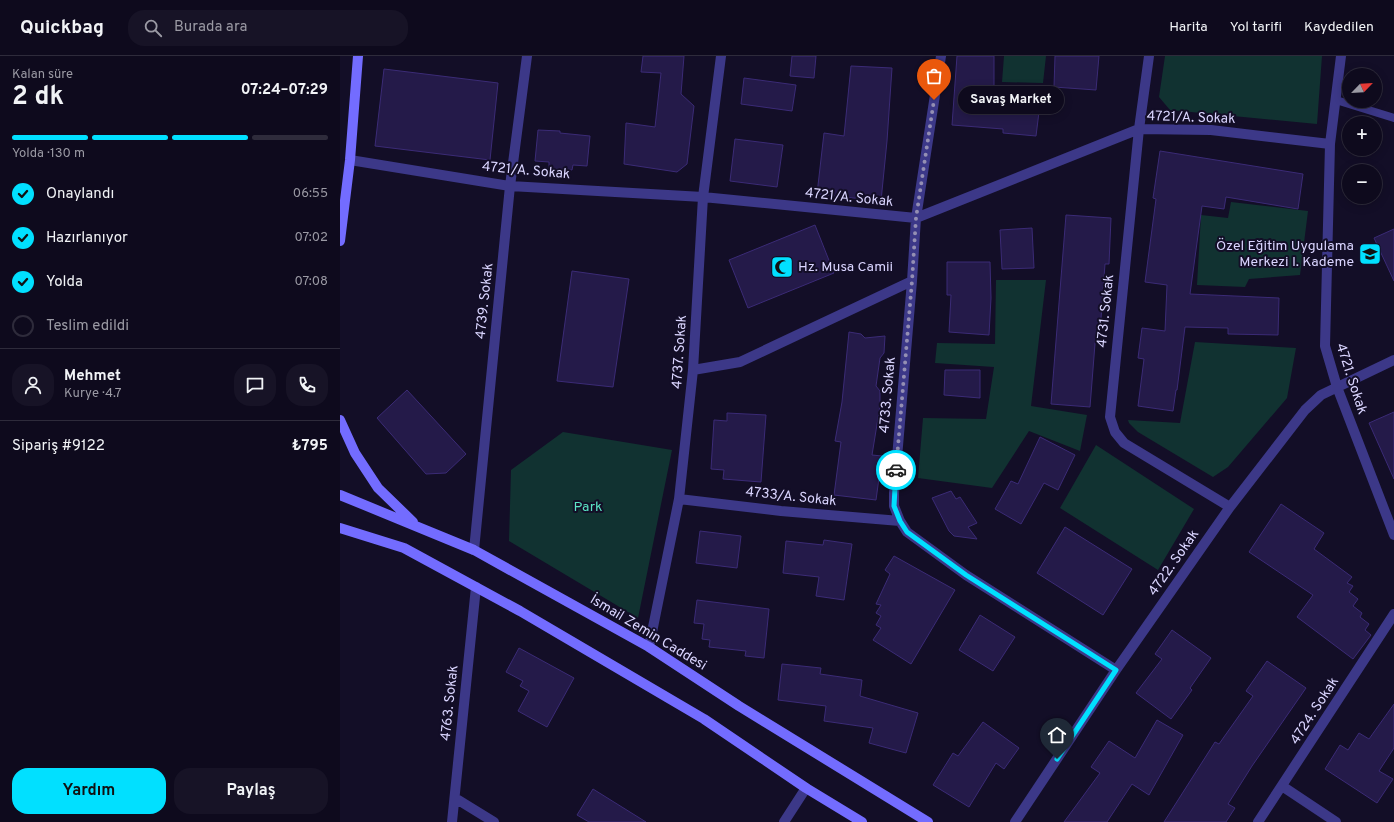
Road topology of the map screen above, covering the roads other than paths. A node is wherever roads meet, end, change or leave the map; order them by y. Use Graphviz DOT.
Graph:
graph roads {
  1 [pos="358,56"];
  2 [pos="527,56"];
  3 [pos="721,56"];
  4 [pos="941,56"];
  5 [pos="1149,56"];
  6 [pos="1341,56"];
  7 [pos="1336,100"];
  8 [pos="1394,118"];
  9 [pos="1139,129"];
  10 [pos="1330,144"];
  11 [pos="350,160"];
  12 [pos="510,186"];
  13 [pos="704,197"];
  14 [pos="916,218"];
  15 [pos="340,241"];
  16 [pos="912,281"];
  17 [pos="1394,360"];
  18 [pos="693,370"];
  19 [pos="1337,387"];
  20 [pos="340,420"];
  21 [pos="340,495"];
  22 [pos="679,499"];
  23 [pos="1230,507"];
  24 [pos="900,521"];
  25 [pos="417,526"];
  26 [pos="340,528"];
  27 [pos="1394,536"];
  28 [pos="474,550"];
  29 [pos="476,587"];
  30 [pos="1394,614"];
  31 [pos="649,647"];
  32 [pos="1116,670"];
  33 [pos="1282,786"];
  34 [pos="806,788"];
  35 [pos="455,798"];
  36 [pos="452,822"];
  37 [pos="494,822"];
  38 [pos="784,822"];
  39 [pos="862,822"];
  40 [pos="928,822"];
  41 [pos="1015,822"];
  42 [pos="1258,822"];
  43 [pos="1336,822"];
  1 -- 11 [label="main road"];
  2 -- 12 [label="street, 4739. Sokak"];
  3 -- 13 [label="street, 4737. Sokak"];
  4 -- 14 [label="street, 4733. Sokak"];
  5 -- 9 [label="street, 4731. Sokak"];
  6 -- 7 [label="street, 4721. Sokak"];
  7 -- 8 [label="lane"];
  7 -- 10 [label="street, 4721. Sokak"];
  9 -- 10 [label="street, 4721/A. Sokak"];
  9 -- 14 [label="street, 4721/A. Sokak"];
  9 -- 23 [label="street, 4731. Sokak"];
  10 -- 19 [label="street, 4721. Sokak"];
  11 -- 12 [label="street, 4721/A. Sokak"];
  11 -- 15 [label="main road"];
  12 -- 13 [label="street, 4721/A. Sokak"];
  12 -- 28 [label="street, 4739. Sokak"];
  13 -- 14 [label="street, 4721/A. Sokak"];
  13 -- 18 [label="street, 4737. Sokak"];
  14 -- 16 [label="street, 4733. Sokak"];
  16 -- 18 [label="street"];
  16 -- 24 [label="street, 4733. Sokak"];
  17 -- 19 [label="street, 4722. Sokak"];
  18 -- 22 [label="street, 4737. Sokak"];
  19 -- 23 [label="street, 4722. Sokak"];
  19 -- 27 [label="street, 4721. Sokak"];
  20 -- 25 [label="main road"];
  21 -- 25 [label="main road, İsmail Zemin Caddesi"];
  22 -- 24 [label="street, 4733/A. Sokak"];
  22 -- 31 [label="street, 4737. Sokak"];
  23 -- 32 [label="street, 4722. Sokak"];
  24 -- 32 [label="street, 4733. Sokak"];
  25 -- 28 [label="main road, İsmail Zemin Caddesi"];
  26 -- 29 [label="main road"];
  28 -- 31 [label="main road, İsmail Zemin Caddesi"];
  29 -- 34 [label="main road"];
  29 -- 35 [label="street, 4763. Sokak"];
  30 -- 33 [label="street, 4724. Sokak"];
  31 -- 40 [label="main road, İsmail Zemin Caddesi"];
  32 -- 41 [label="street, 4722. Sokak"];
  33 -- 42 [label="street, 4724. Sokak"];
  33 -- 43 [label="street"];
  34 -- 38 [label="street"];
  34 -- 39 [label="main road"];
  35 -- 36 [label="street, 4763. Sokak"];
  35 -- 37 [label="street"];
}
